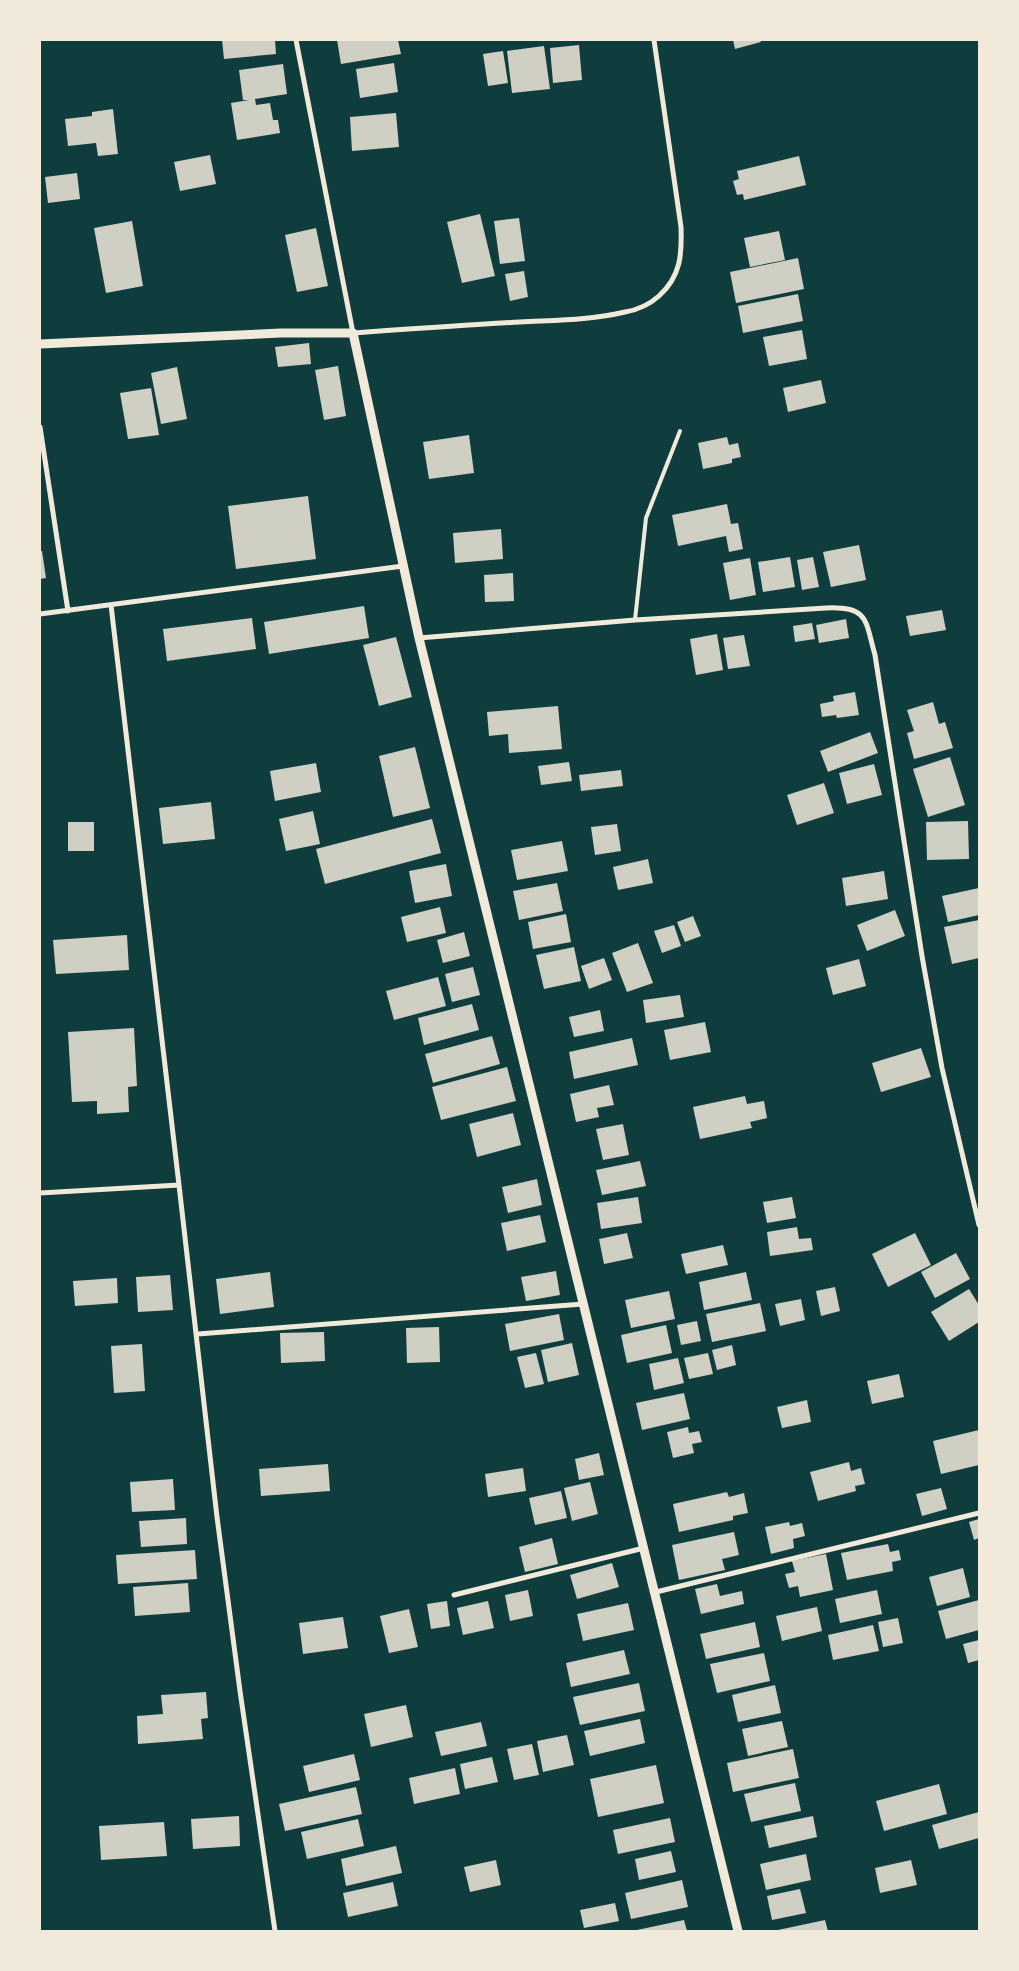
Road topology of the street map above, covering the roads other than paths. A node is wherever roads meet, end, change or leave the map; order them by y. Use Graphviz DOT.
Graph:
graph roads {
  1 [pos="296,40"];
  2 [pos="654,40"];
  3 [pos="353,333"];
  4 [pos="40,344"];
  5 [pos="40,427"];
  6 [pos="680,431"];
  7 [pos="403,566"];
  8 [pos="112,606"];
  9 [pos="68,611"];
  10 [pos="40,614"];
  11 [pos="635,620"];
  12 [pos="419,638"];
  13 [pos="179,1185"];
  14 [pos="40,1193"];
  15 [pos="979,1225"];
  16 [pos="583,1304"];
  17 [pos="198,1334"];
  18 [pos="979,1513"];
  19 [pos="644,1548"];
  20 [pos="656,1592"];
  21 [pos="454,1595"];
  22 [pos="275,1931"];
  23 [pos="738,1931"];
  1 -- 3 [label="street"];
  2 -- 3 [label="street"];
  3 -- 4 [label="street"];
  3 -- 7 [label="street"];
  5 -- 9 [label="street"];
  6 -- 11 [label="lane"];
  7 -- 8 [label="street"];
  7 -- 12 [label="street"];
  8 -- 9 [label="street"];
  8 -- 13 [label="street"];
  9 -- 10 [label="street"];
  11 -- 12 [label="street"];
  11 -- 15 [label="street"];
  12 -- 16 [label="street"];
  13 -- 14 [label="street"];
  13 -- 17 [label="street"];
  16 -- 17 [label="street"];
  16 -- 19 [label="street"];
  17 -- 22 [label="street"];
  18 -- 20 [label="street"];
  19 -- 20 [label="street"];
  19 -- 21 [label="street"];
  20 -- 23 [label="street"];
}
